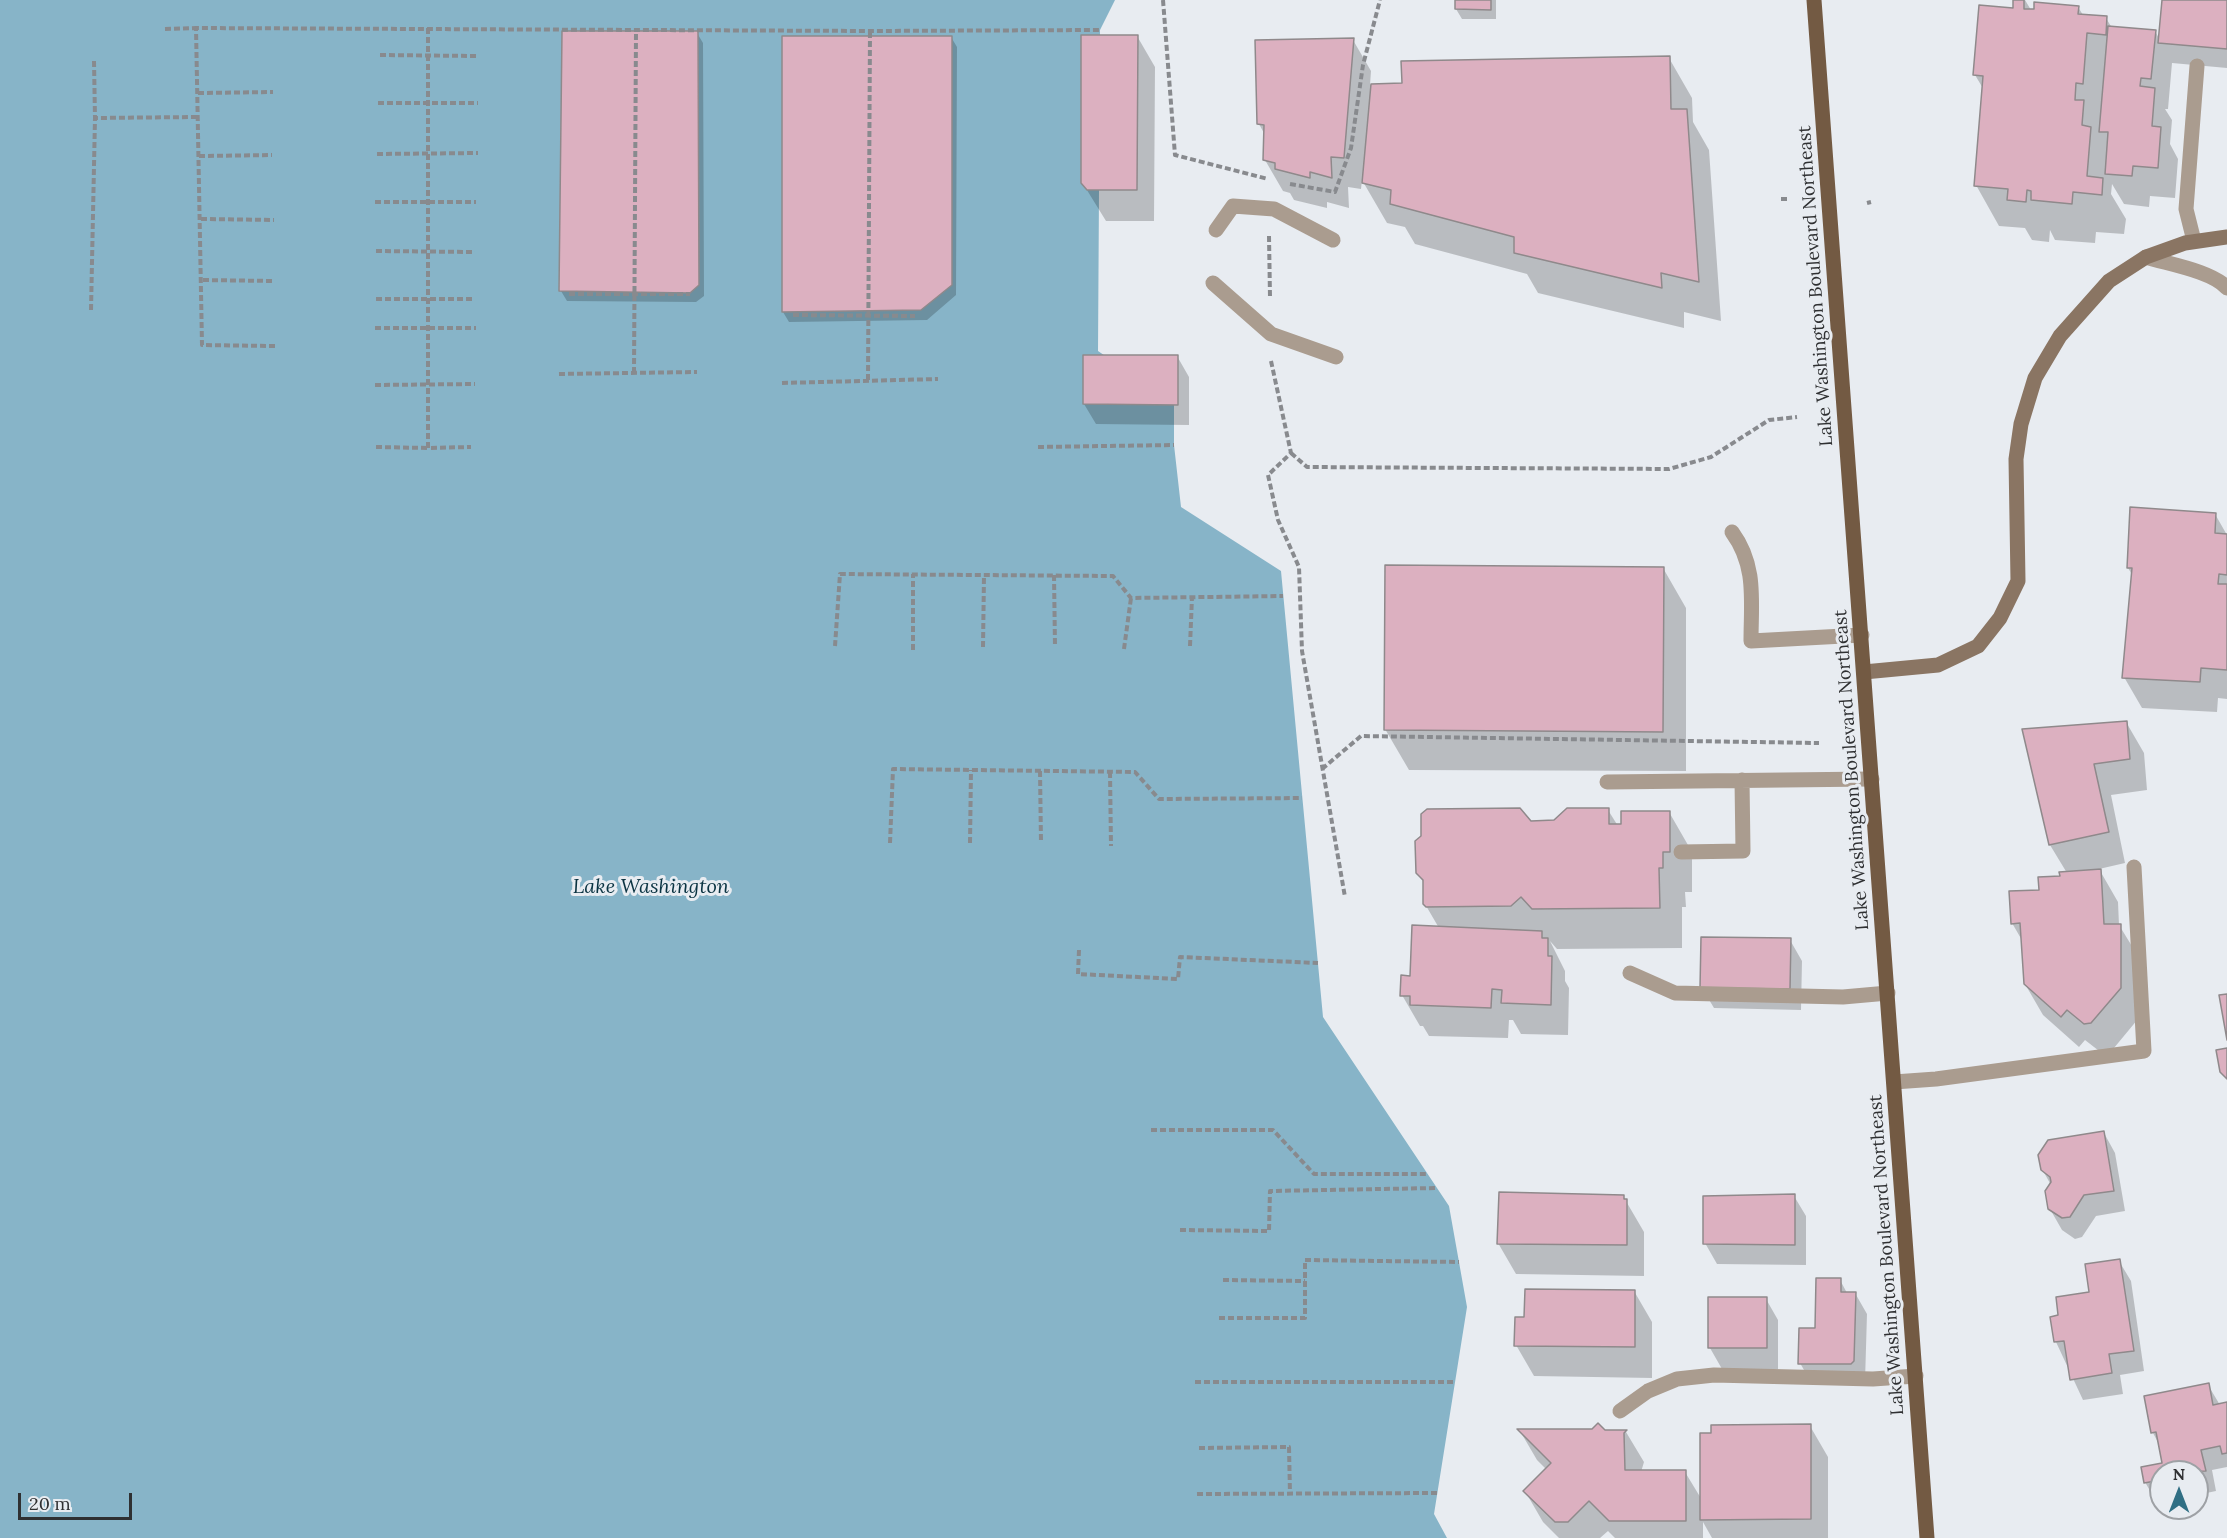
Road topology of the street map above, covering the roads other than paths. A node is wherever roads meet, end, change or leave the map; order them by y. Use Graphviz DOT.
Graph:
graph roads {
  1 [pos="1814,0"];
  2 [pos="2197,66"];
  3 [pos="1216,230"];
  4 [pos="2227,237"];
  5 [pos="1333,240"];
  6 [pos="2194,241"];
  7 [pos="2146,257"];
  8 [pos="1213,283"];
  9 [pos="2227,288"];
  10 [pos="1336,357"];
  11 [pos="1732,532"];
  12 [pos="1862,635"];
  13 [pos="1864,672"];
  14 [pos="1872,779"];
  15 [pos="1742,780"];
  16 [pos="1607,782"];
  17 [pos="1681,852"];
  18 [pos="2134,867"];
  19 [pos="1630,974"];
  20 [pos="1888,993"];
  21 [pos="1894,1082"];
  22 [pos="1916,1376"];
  23 [pos="1620,1411"];
  24 [pos="1927,1538"];
  1 -- 12 [label="main road, Lake Washington Boulevard Northeast"];
  2 -- 6 [label="street"];
  3 -- 5 [label="street"];
  4 -- 6 [label="street"];
  6 -- 7 [label="street"];
  7 -- 9 [label="street"];
  7 -- 13 [label="street"];
  8 -- 10 [label="street"];
  11 -- 12 [label="street"];
  12 -- 13 [label="main road, Lake Washington Boulevard Northeast"];
  13 -- 14 [label="main road, Lake Washington Boulevard Northeast"];
  14 -- 15 [label="street"];
  14 -- 20 [label="main road, Lake Washington Boulevard Northeast"];
  15 -- 16 [label="street"];
  15 -- 17 [label="street"];
  18 -- 21 [label="street"];
  19 -- 20 [label="street"];
  20 -- 21 [label="main road, Lake Washington Boulevard Northeast"];
  21 -- 22 [label="main road, Lake Washington Boulevard Northeast"];
  22 -- 23 [label="street"];
  22 -- 24 [label="main road, Lake Washington Boulevard Northeast"];
}
